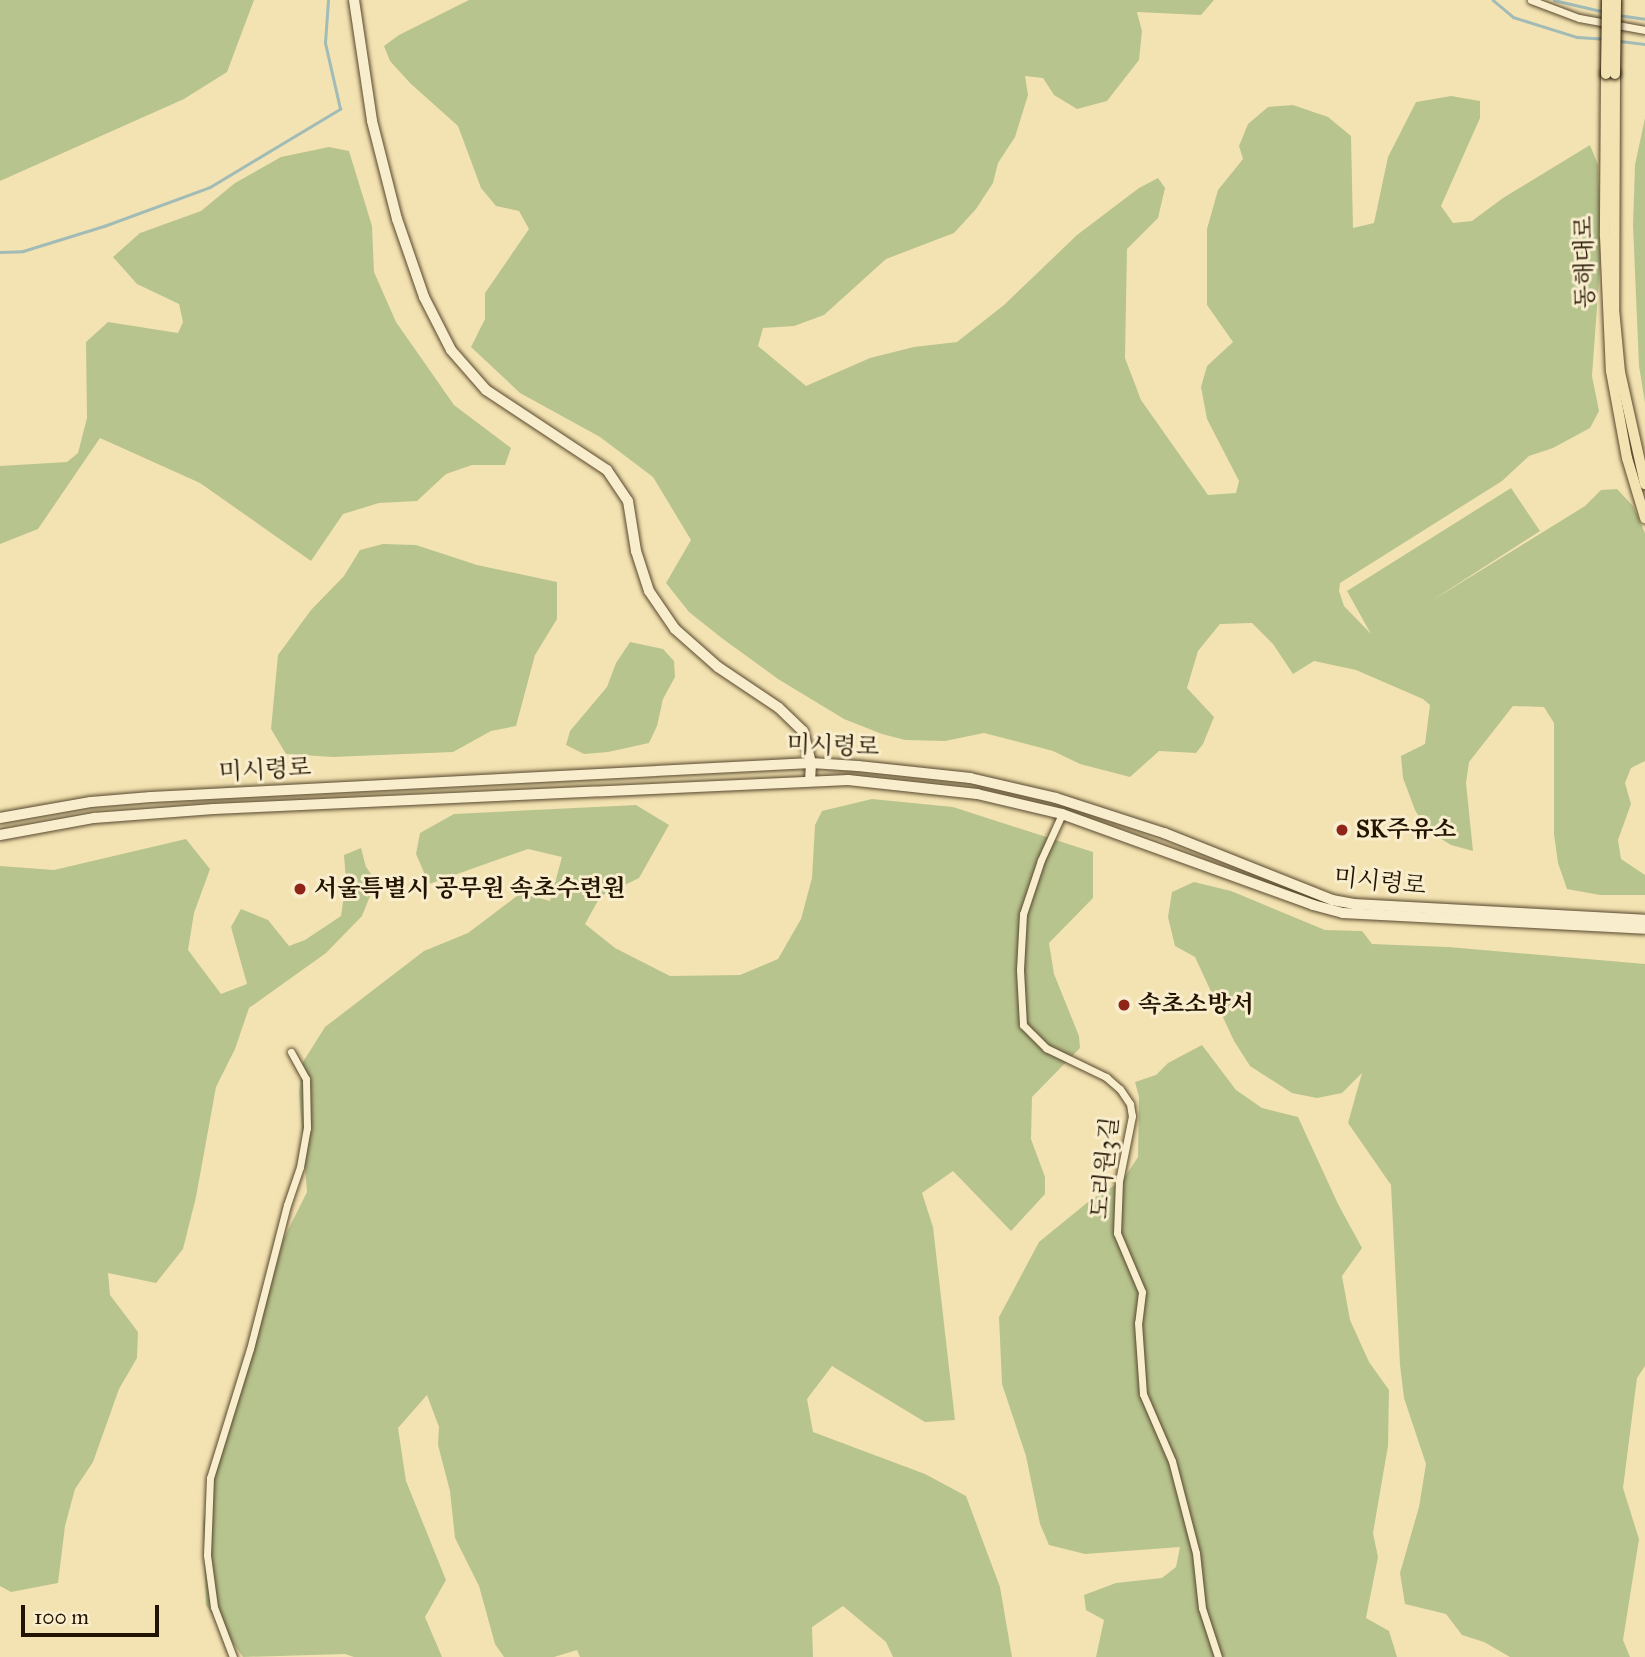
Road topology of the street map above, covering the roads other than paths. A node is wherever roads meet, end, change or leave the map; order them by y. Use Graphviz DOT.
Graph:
graph roads {
  1 [pos="354,0"];
  2 [pos="1531,0"];
  3 [pos="1607,0"];
  4 [pos="1616,0"];
  5 [pos="1645,30"];
  6 [pos="1610,74"];
  7 [pos="1645,484"];
  8 [pos="1645,519"];
  9 [pos="811,763"];
  10 [pos="810,780"];
  11 [pos="1062,814"];
  12 [pos="0,818"];
  13 [pos="0,835"];
  14 [pos="1645,920"];
  15 [pos="1645,929"];
  16 [pos="292,1052"];
  17 [pos="233,1657"];
  18 [pos="1218,1657"];
  1 -- 9 [label="main road"];
  2 -- 5 [label="street"];
  3 -- 6 [label="main road, 동해대로, bridge"];
  4 -- 6 [label="main road, bridge"];
  6 -- 7 [label="main road, 동해대로"];
  6 -- 8 [label="main road, 동해대로"];
  9 -- 10 [label="main road"];
  9 -- 12 [label="main road, 미시령로"];
  9 -- 14 [label="main road, 미시령로"];
  10 -- 11 [label="main road, 미시령로"];
  10 -- 13 [label="main road, 미시령로"];
  11 -- 15 [label="main road, 미시령로"];
  11 -- 18 [label="street, 도리원3길"];
  16 -- 17 [label="street"];
}
